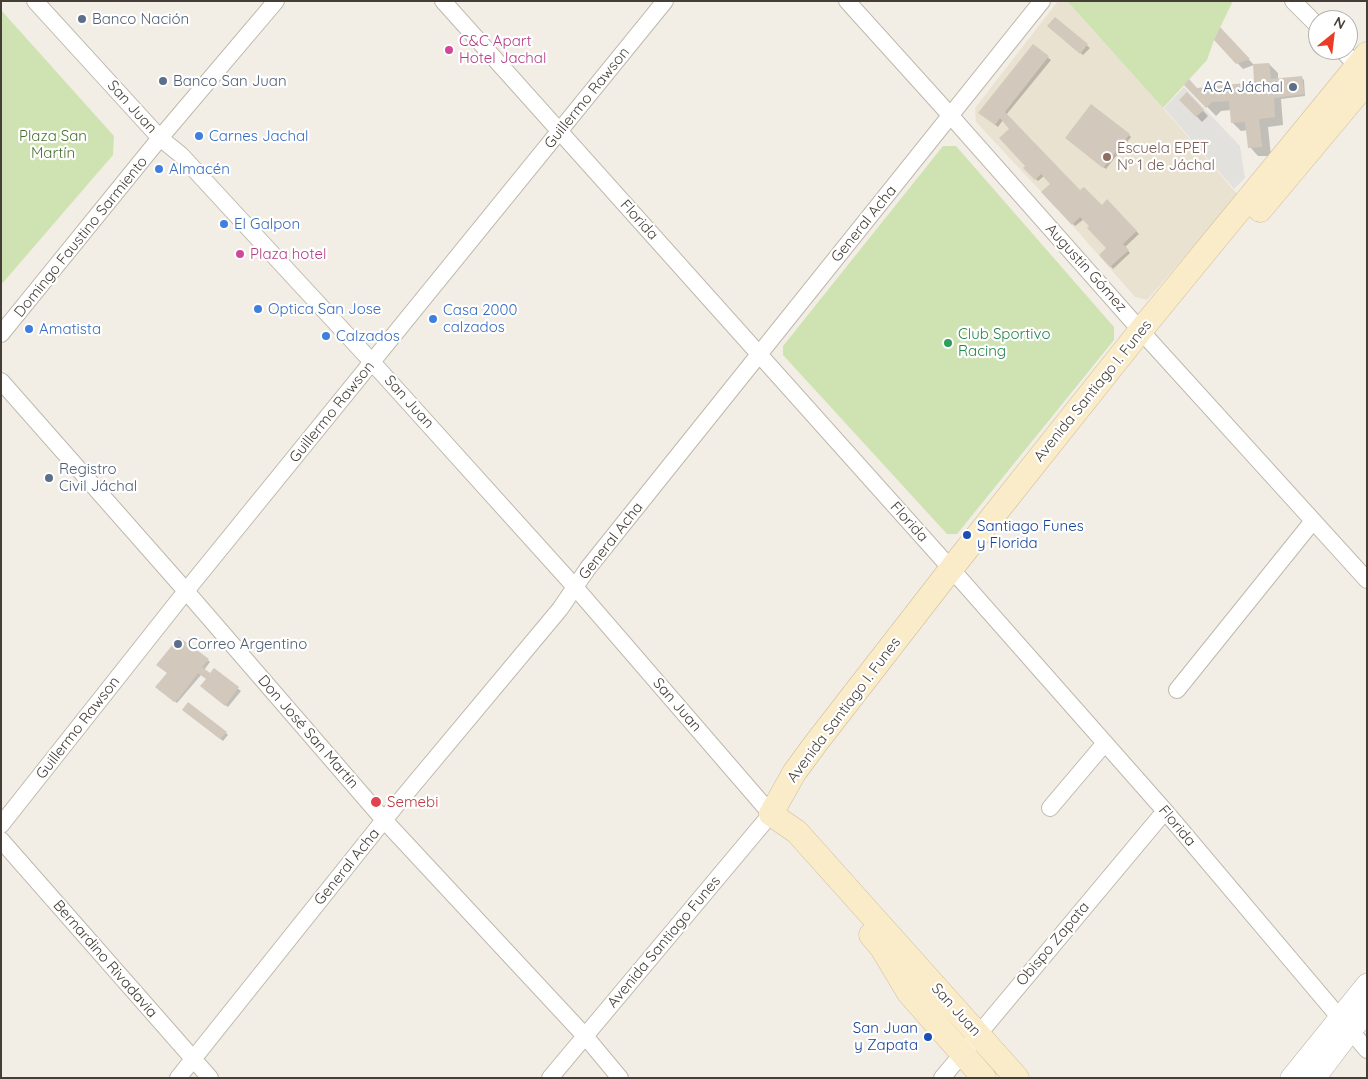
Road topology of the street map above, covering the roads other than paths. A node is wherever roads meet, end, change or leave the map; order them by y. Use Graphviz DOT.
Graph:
graph roads {
  1 [pos="35,1"];
  2 [pos="276,1"];
  3 [pos="443,1"];
  4 [pos="665,1"];
  5 [pos="847,1"];
  6 [pos="1042,1"];
  7 [pos="1293,1"];
  8 [pos="1308,16"];
  9 [pos="1360,66"];
  10 [pos="950,115"];
  11 [pos="560,132"];
  12 [pos="160,138"];
  13 [pos="1,334"];
  14 [pos="1146,336"];
  15 [pos="759,354"];
  16 [pos="372,362"];
  17 [pos="1,381"];
  18 [pos="1313,521"];
  19 [pos="956,575"];
  20 [pos="1367,580"];
  21 [pos="575,587"];
  22 [pos="186,591"];
  23 [pos="1177,690"];
  24 [pos="1105,743"];
  25 [pos="1050,808"];
  26 [pos="774,809"];
  27 [pos="1165,811"];
  28 [pos="384,820"];
  29 [pos="1,825"];
  30 [pos="1,840"];
  31 [pos="1367,984"];
  32 [pos="1367,1012"];
  33 [pos="1344,1025"];
  34 [pos="978,1034"];
  35 [pos="585,1036"];
  36 [pos="1367,1050"];
  37 [pos="962,1053"];
  38 [pos="193,1059"];
  39 [pos="178,1078"];
  40 [pos="210,1078"];
  41 [pos="550,1078"];
  42 [pos="620,1078"];
  43 [pos="942,1078"];
  44 [pos="984,1078"];
  45 [pos="1017,1078"];
  46 [pos="1291,1078"];
  47 [pos="1316,1078"];
  1 -- 12 [label="street, San Juan"];
  2 -- 12 [label="street, Domingo Faustino Sarmiento"];
  3 -- 11 [label="street, Florida"];
  4 -- 11 [label="street, Guillermo Rawson"];
  5 -- 10 [label="street, Augustin Gómez"];
  6 -- 10 [label="street, General Acha"];
  7 -- 8 [label="street"];
  9 -- 14 [label="main road, Avenida Santiago I. Funes"];
  10 -- 14 [label="street, Augustin Gómez"];
  10 -- 15 [label="street, General Acha"];
  11 -- 15 [label="street, Florida"];
  11 -- 16 [label="street, Guillermo Rawson"];
  12 -- 13 [label="street, Domingo Faustino Sarmiento"];
  12 -- 16 [label="street, San Juan"];
  14 -- 18 [label="street, Augustin Gómez"];
  14 -- 19 [label="main road, Avenida Santiago I. Funes"];
  15 -- 19 [label="street, Florida"];
  15 -- 21 [label="street, General Acha"];
  16 -- 21 [label="street, San Juan"];
  16 -- 22 [label="street, Guillermo Rawson"];
  17 -- 22 [label="street, Don José San Martín"];
  18 -- 20 [label="street, Augustin Gómez"];
  18 -- 23 [label="street"];
  19 -- 24 [label="street, Florida"];
  19 -- 26 [label="main road, Avenida Santiago I. Funes"];
  21 -- 26 [label="street, San Juan"];
  21 -- 28 [label="street, General Acha"];
  22 -- 28 [label="street, Don José San Martín"];
  22 -- 29 [label="street, Guillermo Rawson"];
  24 -- 25 [label="street"];
  24 -- 27 [label="street, Florida"];
  26 -- 34 [label="main road, San Juan"];
  26 -- 35 [label="street, Avenida Santiago Funes"];
  26 -- 37 [label="main road, San Juan"];
  27 -- 33 [label="street, Florida"];
  27 -- 34 [label="street, Obispo Zapata"];
  28 -- 35 [label="street, Don José San Martín"];
  28 -- 38 [label="street, General Acha"];
  30 -- 38 [label="street, Bernardino Rivadavia"];
  31 -- 33 [label="street"];
  32 -- 33 [label="street"];
  33 -- 36 [label="street, Florida"];
  33 -- 46 [label="street"];
  33 -- 47 [label="street"];
  34 -- 37 [label="street, Obispo Zapata"];
  34 -- 45 [label="main road, San Juan"];
  35 -- 41 [label="street, Avenida Santiago Funes"];
  35 -- 42 [label="street, Don José San Martín"];
  37 -- 43 [label="street, Obispo Zapata"];
  37 -- 44 [label="main road, San Juan"];
  38 -- 39 [label="street, General Acha"];
  38 -- 40 [label="street, Bernardino Rivadavia"];
}
